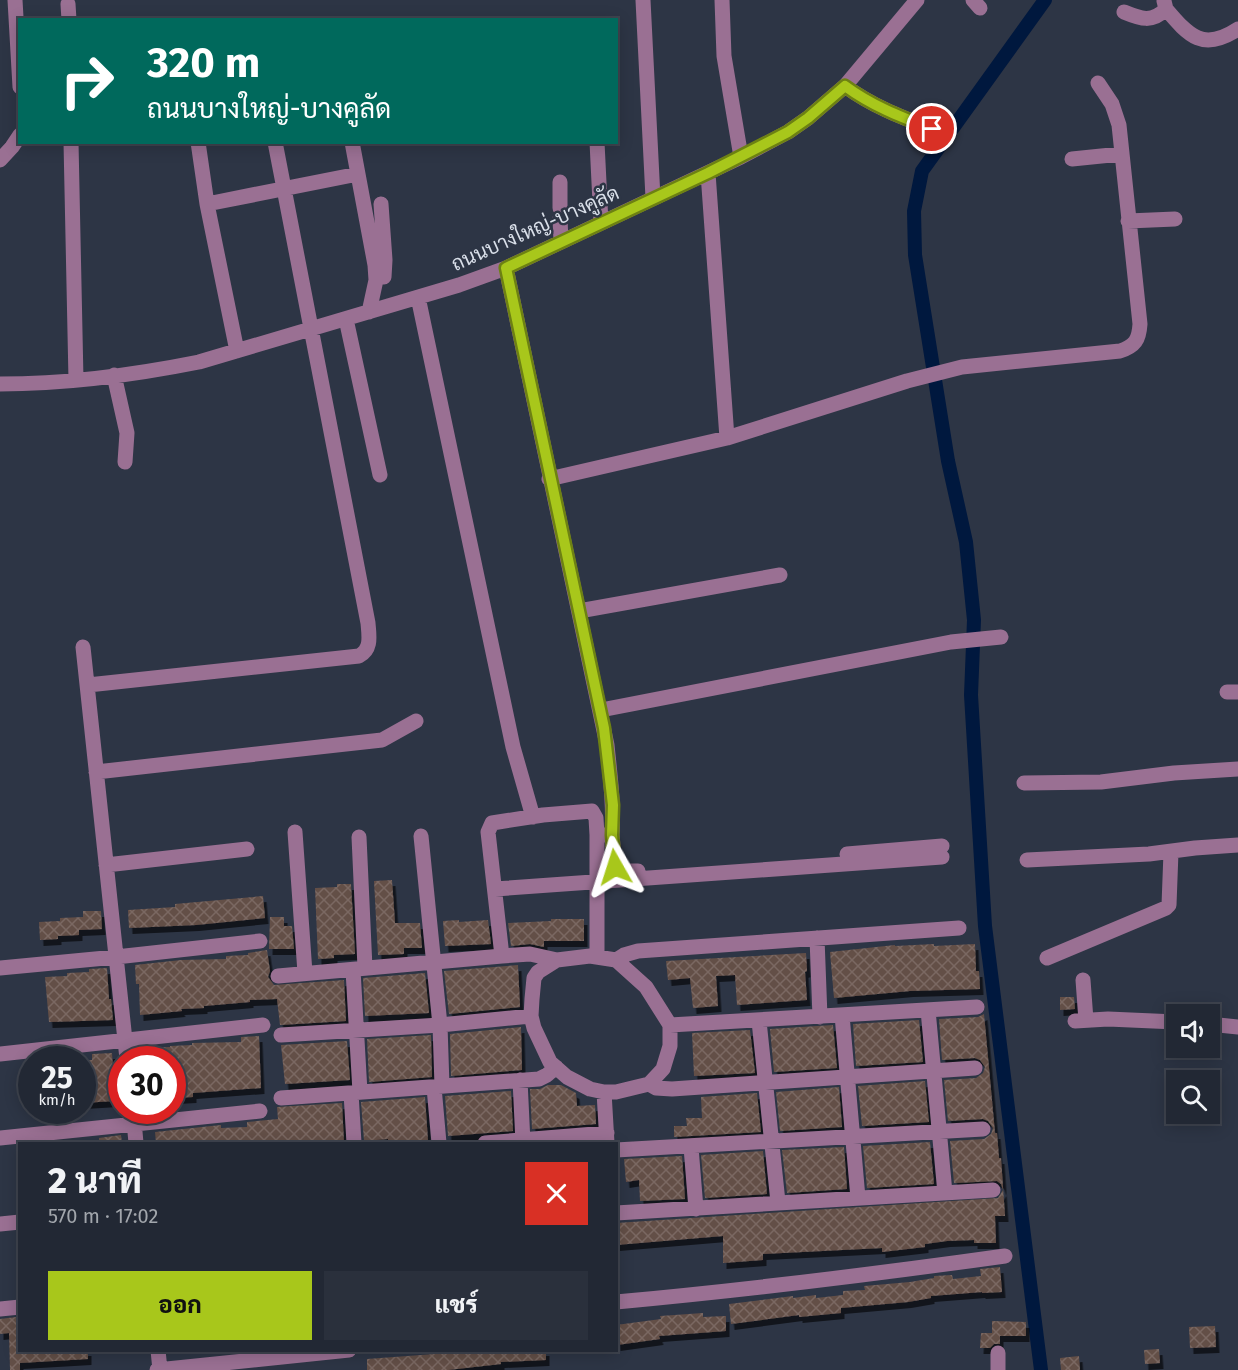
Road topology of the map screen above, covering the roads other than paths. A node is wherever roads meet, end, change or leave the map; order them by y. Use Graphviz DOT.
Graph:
graph roads {
  1 [pos="15,0"];
  2 [pos="643,0"];
  3 [pos="722,0"];
  4 [pos="917,0"];
  5 [pos="68,4"];
  6 [pos="1165,5"];
  7 [pos="1124,12"];
  8 [pos="69,18"];
  9 [pos="1238,29"];
  10 [pos="18,52"];
  11 [pos="1098,83"];
  12 [pos="845,86"];
  13 [pos="932,129"];
  14 [pos="18,138"];
  15 [pos="71,144"];
  16 [pos="198,144"];
  17 [pos="275,144"];
  18 [pos="352,144"];
  19 [pos="597,144"];
  20 [pos="1122,154"];
  21 [pos="741,157"];
  22 [pos="1072,159"];
  23 [pos="0,160"];
  24 [pos="708,173"];
  25 [pos="358,174"];
  26 [pos="560,182"];
  27 [pos="283,188"];
  28 [pos="653,198"];
  29 [pos="207,204"];
  30 [pos="381,204"];
  31 [pos="1175,219"];
  32 [pos="1128,221"];
  33 [pos="601,223"];
  34 [pos="561,242"];
  35 [pos="506,268"];
  36 [pos="374,291"];
  37 [pos="417,297"];
  38 [pos="369,312"];
  39 [pos="346,319"];
  40 [pos="311,330"];
  41 [pos="237,351"];
  42 [pos="114,375"];
  43 [pos="76,380"];
  44 [pos="0,384"];
  45 [pos="727,438"];
  46 [pos="125,462"];
  47 [pos="381,475"];
  48 [pos="549,479"];
  49 [pos="780,575"];
  50 [pos="579,611"];
  51 [pos="995,637"];
  52 [pos="83,647"];
  53 [pos="88,686"];
  54 [pos="600,710"];
  55 [pos="416,721"];
  56 [pos="1238,769"];
  57 [pos="96,772"];
  58 [pos="1024,783"];
  59 [pos="533,817"];
  60 [pos="295,832"];
  61 [pos="604,835"];
  62 [pos="421,836"];
  63 [pos="359,837"];
  64 [pos="1238,845"];
  65 [pos="247,849"];
  66 [pos="1171,852"];
  67 [pos="1027,860"];
  68 [pos="106,865"];
  69 [pos="597,883"];
  70 [pos="495,889"];
  71 [pos="959,928"];
  72 [pos="817,938"];
  73 [pos="260,941"];
  74 [pos="502,956"];
  75 [pos="116,957"];
  76 [pos="597,957"];
  77 [pos="1047,958"];
  78 [pos="557,960"];
  79 [pos="616,960"];
  80 [pos="433,963"];
  81 [pos="0,968"];
  82 [pos="359,969"];
  83 [pos="305,973"];
  84 [pos="278,976"];
  85 [pos="1083,980"];
  86 [pos="977,1007"];
  87 [pos="928,1010"];
  88 [pos="531,1016"];
  89 [pos="842,1016"];
  90 [pos="820,1017"];
  91 [pos="759,1021"];
  92 [pos="1166,1022"];
  93 [pos="263,1025"];
  94 [pos="440,1025"];
  95 [pos="670,1025"];
  96 [pos="1220,1025"];
  97 [pos="1238,1027"];
  98 [pos="356,1031"];
  99 [pos="281,1035"];
  100 [pos="125,1041"];
  101 [pos="126,1046"];
  102 [pos="0,1054"];
  103 [pos="556,1067"];
  104 [pos="975,1068"];
  105 [pos="932,1071"];
  106 [pos="847,1076"];
  107 [pos="520,1080"];
  108 [pos="765,1083"];
  109 [pos="649,1084"];
  110 [pos="438,1086"];
  111 [pos="355,1092"];
  112 [pos="604,1092"];
  113 [pos="281,1098"];
  114 [pos="260,1111"];
  115 [pos="186,1114"];
  116 [pos="108,1121"];
  117 [pos="134,1124"];
  118 [pos="983,1129"];
  119 [pos="939,1131"];
  120 [pos="854,1136"];
  121 [pos="0,1138"];
  122 [pos="607,1138"];
  123 [pos="136,1142"];
  124 [pos="354,1142"];
  125 [pos="438,1142"];
  126 [pos="523,1142"];
  127 [pos="771,1142"];
  128 [pos="691,1147"];
  129 [pos="618,1150"];
  130 [pos="993,1190"];
  131 [pos="945,1193"];
  132 [pos="858,1198"];
  133 [pos="778,1202"];
  134 [pos="696,1209"];
  135 [pos="618,1213"];
  136 [pos="18,1222"];
  137 [pos="0,1224"];
  138 [pos="1005,1256"];
  139 [pos="618,1302"];
  140 [pos="18,1307"];
  141 [pos="0,1309"];
  142 [pos="158,1352"];
  143 [pos="330,1352"];
  144 [pos="998,1353"];
  145 [pos="159,1370"];
  146 [pos="998,1370"];
  1 -- 10 [label="street"];
  2 -- 28 [label="street"];
  3 -- 21 [label="street"];
  4 -- 12 [label="street, ถนนบางใหญ่-บางคูลัด"];
  5 -- 8 [label="street"];
  6 -- 7 [label="street"];
  6 -- 9 [label="street"];
  11 -- 20 [label="street"];
  12 -- 13 [label="street"];
  12 -- 21 [label="street, ถนนบางใหญ่-บางคูลัด"];
  14 -- 23 [label="street"];
  15 -- 43 [label="street"];
  16 -- 29 [label="street"];
  17 -- 27 [label="street"];
  18 -- 25 [label="street"];
  19 -- 33 [label="street"];
  20 -- 22 [label="street"];
  20 -- 32 [label="street"];
  21 -- 24 [label="street, ถนนบางใหญ่-บางคูลัด"];
  24 -- 28 [label="street, ถนนบางใหญ่-บางคูลัด"];
  24 -- 45 [label="street"];
  25 -- 27 [label="street"];
  25 -- 36 [label="street"];
  26 -- 34 [label="street"];
  27 -- 29 [label="street"];
  27 -- 40 [label="street"];
  28 -- 33 [label="street, ถนนบางใหญ่-บางคูลัด"];
  29 -- 41 [label="street"];
  30 -- 36 [label="street"];
  31 -- 32 [label="street"];
  32 -- 45 [label="street"];
  33 -- 34 [label="street, ถนนบางใหญ่-บางคูลัด"];
  34 -- 35 [label="street, ถนนบางใหญ่-บางคูลัด"];
  35 -- 37 [label="street, ถนนบางใหญ่-บางคูลัด"];
  35 -- 48 [label="street"];
  36 -- 38 [label="street"];
  37 -- 38 [label="street, ถนนบางใหญ่-บางคูลัด"];
  37 -- 59 [label="street"];
  38 -- 39 [label="street, ถนนบางใหญ่-บางคูลัด"];
  39 -- 40 [label="street, ถนนบางใหญ่-บางคูลัด"];
  39 -- 47 [label="street"];
  40 -- 41 [label="street, ถนนบางใหญ่-บางคูลัด"];
  40 -- 53 [label="street"];
  41 -- 42 [label="street, ถนนบางใหญ่-บางคูลัด"];
  42 -- 43 [label="street, ถนนบางใหญ่-บางคูลัด"];
  42 -- 46 [label="street"];
  43 -- 44 [label="street, ถนนบางใหญ่-บางคูลัด"];
  45 -- 48 [label="street"];
  48 -- 50 [label="street"];
  49 -- 50 [label="street"];
  50 -- 54 [label="street"];
  51 -- 54 [label="street"];
  52 -- 53 [label="street"];
  53 -- 57 [label="street"];
  54 -- 61 [label="street"];
  55 -- 57 [label="street"];
  56 -- 58 [label="street"];
  57 -- 68 [label="street"];
  59 -- 61 [label="street"];
  59 -- 70 [label="street"];
  60 -- 83 [label="street"];
  61 -- 69 [label="street"];
  61 -- 69 [label="street"];
  62 -- 80 [label="street"];
  63 -- 82 [label="street"];
  64 -- 66 [label="street"];
  65 -- 68 [label="street"];
  66 -- 67 [label="street"];
  66 -- 77 [label="street"];
  68 -- 75 [label="street"];
  69 -- 70 [label="street"];
  69 -- 76 [label="street"];
  70 -- 74 [label="street"];
  71 -- 72 [label="street"];
  72 -- 79 [label="street"];
  72 -- 90 [label="street"];
  73 -- 75 [label="street"];
  74 -- 78 [label="street"];
  74 -- 80 [label="street"];
  75 -- 81 [label="street"];
  75 -- 100 [label="street"];
  76 -- 78 [label="street"];
  76 -- 79 [label="street"];
  78 -- 88 [label="street"];
  79 -- 95 [label="street"];
  80 -- 82 [label="street"];
  80 -- 94 [label="street"];
  82 -- 83 [label="street"];
  82 -- 98 [label="street"];
  83 -- 84 [label="street"];
  85 -- 92 [label="street"];
  86 -- 87 [label="street"];
  87 -- 89 [label="street"];
  87 -- 105 [label="street"];
  88 -- 94 [label="street"];
  88 -- 103 [label="street"];
  89 -- 90 [label="street"];
  89 -- 106 [label="street"];
  90 -- 91 [label="street"];
  91 -- 95 [label="street"];
  91 -- 108 [label="street"];
  93 -- 100 [label="street"];
  94 -- 98 [label="street"];
  94 -- 110 [label="street"];
  95 -- 109 [label="street"];
  96 -- 97 [label="street"];
  98 -- 99 [label="street"];
  98 -- 111 [label="street"];
  100 -- 101 [label="street"];
  100 -- 102 [label="street"];
  103 -- 107 [label="street"];
  103 -- 112 [label="street"];
  104 -- 105 [label="street"];
  105 -- 106 [label="street"];
  105 -- 119 [label="street"];
  106 -- 108 [label="street"];
  106 -- 120 [label="street"];
  107 -- 110 [label="street"];
  107 -- 126 [label="street"];
  108 -- 109 [label="street"];
  108 -- 127 [label="street"];
  109 -- 112 [label="street"];
  110 -- 111 [label="street"];
  110 -- 125 [label="street"];
  111 -- 113 [label="street"];
  111 -- 124 [label="street"];
  112 -- 122 [label="street"];
  114 -- 115 [label="street"];
  116 -- 121 [label="street"];
  117 -- 123 [label="street"];
  118 -- 119 [label="street"];
  119 -- 120 [label="street"];
  119 -- 131 [label="street"];
  120 -- 127 [label="street"];
  120 -- 132 [label="street"];
  122 -- 126 [label="street"];
  127 -- 128 [label="street"];
  127 -- 133 [label="street"];
  128 -- 129 [label="street"];
  128 -- 134 [label="street"];
  130 -- 131 [label="street"];
  131 -- 132 [label="street"];
  132 -- 133 [label="street"];
  133 -- 134 [label="street"];
  134 -- 135 [label="street"];
  136 -- 137 [label="street"];
  138 -- 139 [label="street"];
  140 -- 141 [label="street"];
  142 -- 145 [label="street"];
  143 -- 145 [label="street"];
  144 -- 146 [label="street"];
}
